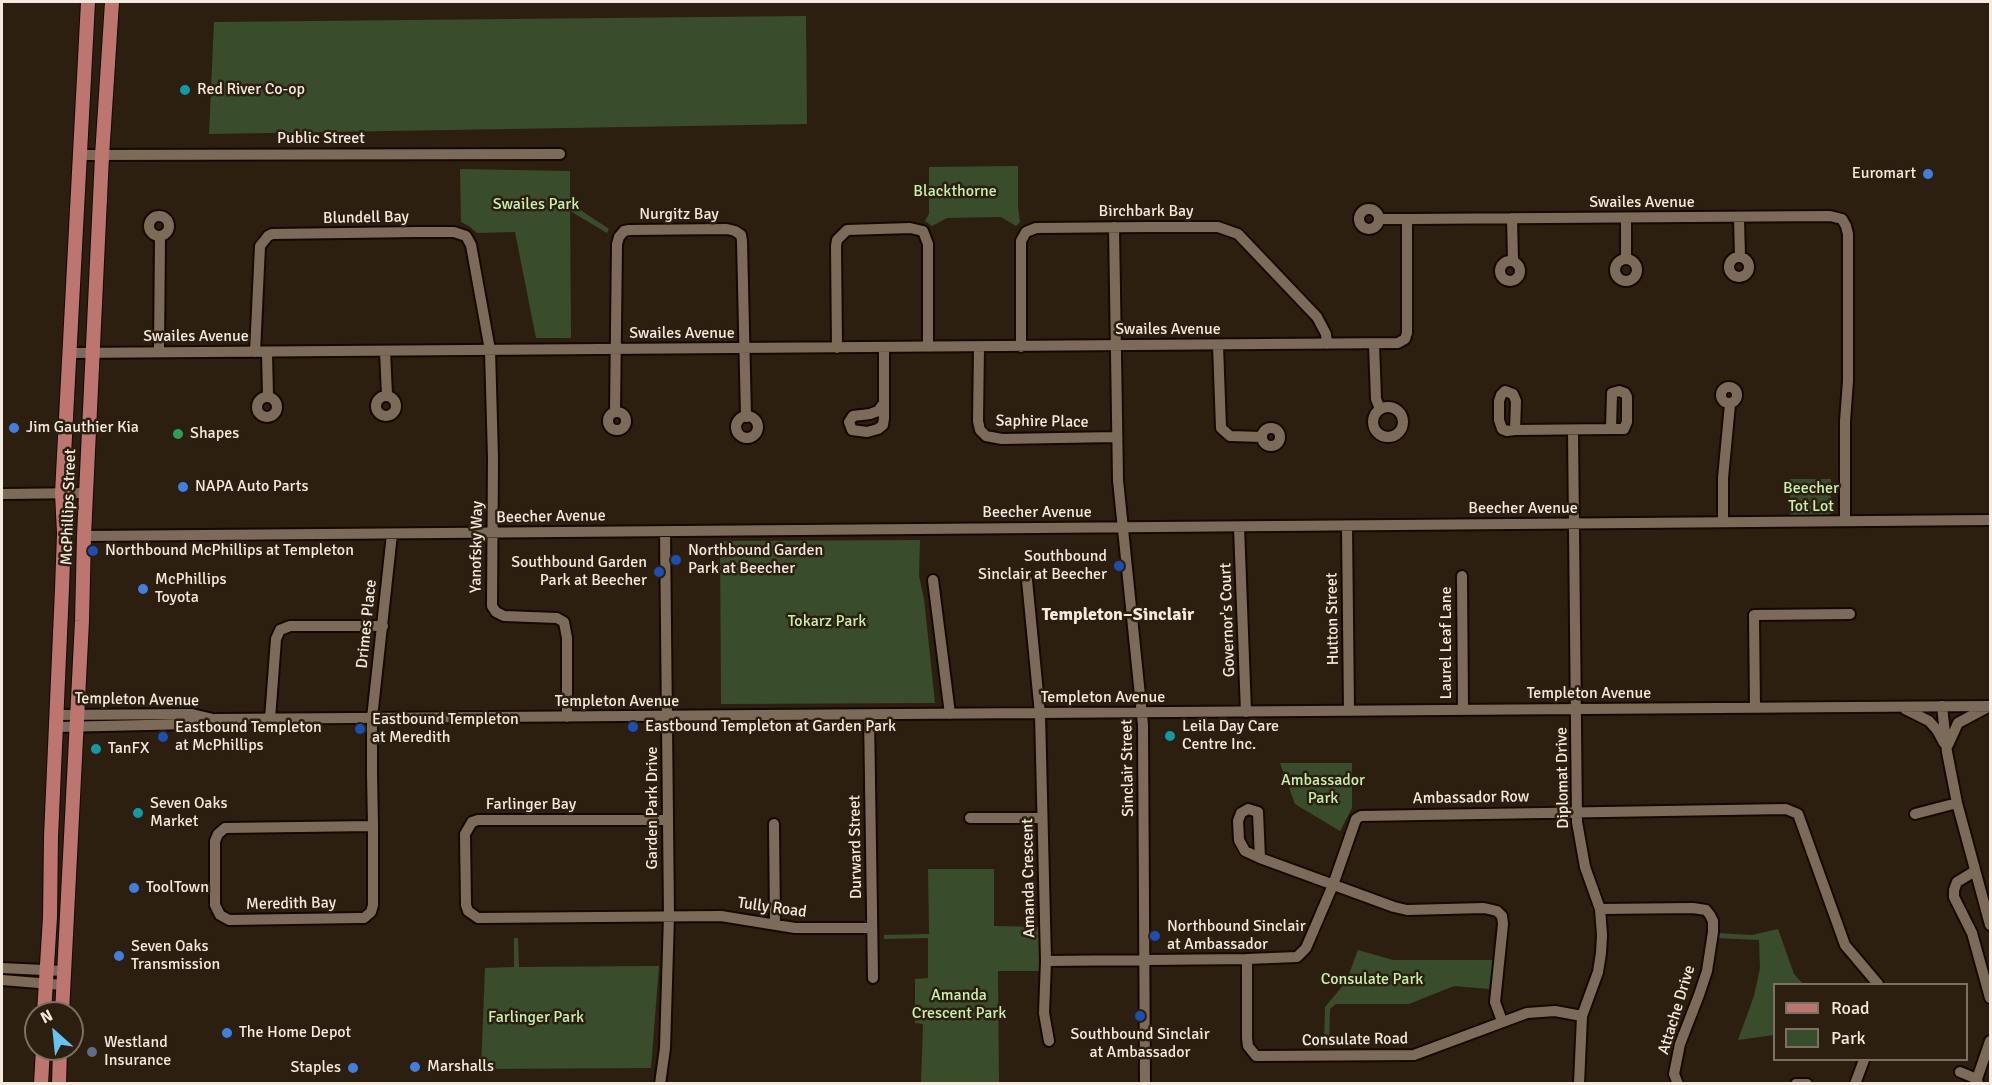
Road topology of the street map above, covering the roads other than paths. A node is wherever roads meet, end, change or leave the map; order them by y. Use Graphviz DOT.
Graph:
graph roads {
  1 [pos="88,2"];
  2 [pos="112,2"];
  3 [pos="560,154"];
  4 [pos="81,155"];
  5 [pos="102,156"];
  6 [pos="1739,217"];
  7 [pos="1512,218"];
  8 [pos="1379,219"];
  9 [pos="1407,219"];
  10 [pos="1626,219"];
  11 [pos="1114,228"];
  12 [pos="160,236"];
  13 [pos="1740,257"];
  14 [pos="1513,260"];
  15 [pos="1626,260"];
  16 [pos="1327,344"];
  17 [pos="1374,344"];
  18 [pos="1218,345"];
  19 [pos="1022,346"];
  20 [pos="1116,346"];
  21 [pos="884,347"];
  22 [pos="928,347"];
  23 [pos="980,347"];
  24 [pos="745,348"];
  25 [pos="837,348"];
  26 [pos="617,349"];
  27 [pos="490,350"];
  28 [pos="385,351"];
  29 [pos="159,352"];
  30 [pos="261,352"];
  31 [pos="70,353"];
  32 [pos="93,353"];
  33 [pos="387,395"];
  34 [pos="268,396"];
  35 [pos="884,403"];
  36 [pos="1730,404"];
  37 [pos="1380,409"];
  38 [pos="615,412"];
  39 [pos="746,417"];
  40 [pos="1611,429"];
  41 [pos="1515,430"];
  42 [pos="1573,430"];
  43 [pos="1116,437"];
  44 [pos="1262,437"];
  45 [pos="62,493"];
  46 [pos="87,493"];
  47 [pos="2,494"];
  48 [pos="1990,520"];
  49 [pos="1845,521"];
  50 [pos="1723,522"];
  51 [pos="1575,524"];
  52 [pos="1239,526"];
  53 [pos="1347,526"];
  54 [pos="1121,528"];
  55 [pos="665,531"];
  56 [pos="493,533"];
  57 [pos="392,534"];
  58 [pos="84,536"];
  59 [pos="1462,576"];
  60 [pos="933,580"];
  61 [pos="1027,580"];
  62 [pos="1850,614"];
  63 [pos="383,626"];
  64 [pos="1942,706"];
  65 [pos="1990,706"];
  66 [pos="1900,707"];
  67 [pos="1755,708"];
  68 [pos="1577,709"];
  69 [pos="1462,710"];
  70 [pos="1349,711"];
  71 [pos="1246,712"];
  72 [pos="76,713"];
  73 [pos="1142,713"];
  74 [pos="950,714"];
  75 [pos="1040,714"];
  76 [pos="869,715"];
  77 [pos="567,717"];
  78 [pos="667,717"];
  79 [pos="372,718"];
  80 [pos="216,719"];
  81 [pos="270,719"];
  82 [pos="57,721"];
  83 [pos="76,728"];
  84 [pos="1947,748"];
  85 [pos="1957,803"];
  86 [pos="1576,811"];
  87 [pos="1915,814"];
  88 [pos="970,818"];
  89 [pos="1042,818"];
  90 [pos="668,820"];
  91 [pos="774,824"];
  92 [pos="373,826"];
  93 [pos="1260,858"];
  94 [pos="1975,871"];
  95 [pos="1333,885"];
  96 [pos="1600,909"];
  97 [pos="669,916"];
  98 [pos="775,924"];
  99 [pos="1990,925"];
  100 [pos="872,928"];
  101 [pos="1246,959"];
  102 [pos="1144,960"];
  103 [pos="1046,961"];
  104 [pos="2,969"];
  105 [pos="46,978"];
  106 [pos="64,978"];
  107 [pos="873,978"];
  108 [pos="2,980"];
  109 [pos="1877,983"];
  110 [pos="1990,998"];
  111 [pos="45,1001"];
  112 [pos="63,1001"];
  113 [pos="1582,1016"];
  114 [pos="1502,1021"];
  115 [pos="1049,1041"];
  116 [pos="1990,1041"];
  117 [pos="42,1061"];
  118 [pos="61,1061"];
  119 [pos="1863,1061"];
  120 [pos="1960,1072"];
  121 [pos="1978,1081"];
  122 [pos="62,1082"];
  123 [pos="41,1083"];
  124 [pos="660,1083"];
  125 [pos="1145,1083"];
  126 [pos="1579,1083"];
  127 [pos="1678,1083"];
  128 [pos="1796,1083"];
  129 [pos="1807,1083"];
  130 [pos="1855,1083"];
  1 -- 4 [label="main road, McPhillips Street"];
  2 -- 5 [label="main road, McPhillips Street"];
  3 -- 5 [label="street, Public Street"];
  4 -- 5 [label="street, Public Street"];
  4 -- 31 [label="main road, McPhillips Street"];
  5 -- 32 [label="main road, McPhillips Street"];
  6 -- 10 [label="street, Swailes Avenue"];
  6 -- 13 [label="street"];
  6 -- 49 [label="street, Swailes Avenue"];
  7 -- 9 [label="street, Swailes Avenue"];
  7 -- 10 [label="street, Swailes Avenue"];
  7 -- 14 [label="street"];
  8 -- 9 [label="street"];
  9 -- 17 [label="street, Swailes Avenue"];
  10 -- 15 [label="street"];
  11 -- 16 [label="street, Birchbark Bay"];
  11 -- 19 [label="street, Birchbark Bay"];
  11 -- 20 [label="street, Sinclair Street"];
  12 -- 29 [label="street"];
  16 -- 17 [label="street, Swailes Avenue"];
  16 -- 18 [label="street, Swailes Avenue"];
  17 -- 37 [label="street"];
  18 -- 20 [label="street, Swailes Avenue"];
  18 -- 44 [label="street"];
  19 -- 20 [label="street, Swailes Avenue"];
  19 -- 23 [label="street, Swailes Avenue"];
  20 -- 43 [label="street, Sinclair Street"];
  21 -- 22 [label="street, Swailes Avenue"];
  21 -- 25 [label="street, Swailes Avenue"];
  21 -- 35 [label="street"];
  22 -- 23 [label="street, Swailes Avenue"];
  22 -- 25 [label="street"];
  23 -- 43 [label="street, Saphire Place"];
  24 -- 25 [label="street, Swailes Avenue"];
  24 -- 26 [label="street, Swailes Avenue"];
  24 -- 26 [label="street, Nurgitz Bay"];
  24 -- 39 [label="street"];
  26 -- 27 [label="street, Swailes Avenue"];
  26 -- 38 [label="street"];
  27 -- 28 [label="street, Swailes Avenue"];
  27 -- 30 [label="street, Blundell Bay"];
  27 -- 56 [label="street, Yanofsky Way"];
  28 -- 30 [label="street, Swailes Avenue"];
  28 -- 33 [label="street"];
  29 -- 30 [label="street, Swailes Avenue"];
  29 -- 32 [label="street, Swailes Avenue"];
  30 -- 34 [label="street, Blundell Bay"];
  31 -- 32 [label="street, Swailes Avenue"];
  31 -- 45 [label="main road, McPhillips Street"];
  32 -- 46 [label="main road, McPhillips Street"];
  36 -- 50 [label="street"];
  40 -- 42 [label="street"];
  41 -- 42 [label="street"];
  42 -- 51 [label="street, Diplomat Drive"];
  43 -- 54 [label="street, Sinclair Street"];
  45 -- 46 [label="street"];
  45 -- 47 [label="street"];
  45 -- 82 [label="main road, McPhillips Street"];
  46 -- 58 [label="main road, McPhillips Street"];
  48 -- 49 [label="street, Beecher Avenue"];
  49 -- 50 [label="street, Beecher Avenue"];
  50 -- 51 [label="street, Beecher Avenue"];
  51 -- 53 [label="street, Beecher Avenue"];
  51 -- 68 [label="street, Diplomat Drive"];
  52 -- 53 [label="street, Beecher Avenue"];
  52 -- 54 [label="street, Beecher Avenue"];
  52 -- 71 [label="street, Governor's Court"];
  53 -- 70 [label="street, Hutton Street"];
  54 -- 55 [label="street, Beecher Avenue"];
  54 -- 73 [label="street, Sinclair Street"];
  55 -- 56 [label="street, Beecher Avenue"];
  55 -- 78 [label="street, Garden Park Drive"];
  56 -- 57 [label="street, Beecher Avenue"];
  56 -- 77 [label="street, Yanofsky Way"];
  57 -- 58 [label="street, Beecher Avenue"];
  57 -- 63 [label="street, Drimes Place"];
  58 -- 72 [label="main road, McPhillips Street"];
  59 -- 69 [label="street, Laurel Leaf Lane"];
  60 -- 74 [label="street"];
  61 -- 75 [label="street, Amanda Crescent"];
  62 -- 67 [label="street"];
  63 -- 79 [label="street, Drimes Place"];
  63 -- 81 [label="street"];
  64 -- 65 [label="street, Templeton Avenue"];
  64 -- 66 [label="street, Templeton Avenue"];
  64 -- 84 [label="street"];
  65 -- 84 [label="street"];
  66 -- 67 [label="street, Templeton Avenue"];
  66 -- 84 [label="street"];
  67 -- 68 [label="street, Templeton Avenue"];
  68 -- 69 [label="street, Templeton Avenue"];
  68 -- 86 [label="street, Diplomat Drive"];
  69 -- 70 [label="street, Templeton Avenue"];
  70 -- 71 [label="street, Templeton Avenue"];
  71 -- 73 [label="street, Templeton Avenue"];
  72 -- 80 [label="street, Templeton Avenue"];
  72 -- 82 [label="street, Templeton Avenue"];
  72 -- 83 [label="main road, McPhillips Street"];
  73 -- 75 [label="street, Templeton Avenue"];
  73 -- 102 [label="street, Sinclair Street"];
  74 -- 75 [label="street, Templeton Avenue"];
  74 -- 76 [label="street, Templeton Avenue"];
  75 -- 89 [label="street, Amanda Crescent"];
  76 -- 78 [label="street, Templeton Avenue"];
  76 -- 100 [label="street, Durward Street"];
  77 -- 78 [label="street, Templeton Avenue"];
  77 -- 79 [label="street, Templeton Avenue"];
  78 -- 90 [label="street, Garden Park Drive"];
  79 -- 81 [label="street, Templeton Avenue"];
  79 -- 92 [label="street, Meredith Bay"];
  80 -- 81 [label="street, Templeton Avenue"];
  80 -- 83 [label="street, Templeton Avenue"];
  82 -- 83 [label="street, Templeton Avenue"];
  82 -- 105 [label="main road, McPhillips Street"];
  83 -- 106 [label="main road, McPhillips Street"];
  84 -- 85 [label="street"];
  85 -- 87 [label="street"];
  85 -- 94 [label="street"];
  86 -- 95 [label="street, Ambassador Row"];
  86 -- 96 [label="street, Diplomat Drive"];
  86 -- 109 [label="street, Ambassador Row"];
  88 -- 89 [label="street"];
  89 -- 103 [label="street, Amanda Crescent"];
  90 -- 97 [label="street, Garden Park Drive"];
  90 -- 97 [label="street, Farlinger Bay"];
  91 -- 98 [label="street"];
  92 -- 92 [label="street, Meredith Bay"];
  93 -- 95 [label="street"];
  94 -- 99 [label="street"];
  94 -- 110 [label="street"];
  95 -- 101 [label="street, Ambassador Row"];
  95 -- 114 [label="street"];
  96 -- 113 [label="street, Diplomat Drive"];
  96 -- 127 [label="street, Attache Drive"];
  97 -- 98 [label="street, Tully Road"];
  97 -- 124 [label="street, Garden Park Drive"];
  98 -- 100 [label="street, Tully Road"];
  100 -- 107 [label="street, Durward Street"];
  101 -- 102 [label="street, Ambassador Row"];
  101 -- 114 [label="street, Consulate Road"];
  102 -- 103 [label="street, Ambassador Row"];
  102 -- 125 [label="street, Sinclair Street"];
  103 -- 115 [label="street, Amanda Crescent"];
  104 -- 105 [label="street"];
  105 -- 106 [label="street"];
  105 -- 108 [label="street"];
  105 -- 111 [label="main road, McPhillips Street"];
  106 -- 112 [label="main road, McPhillips Street"];
  113 -- 114 [label="street, Consulate Road"];
  113 -- 126 [label="street, Diplomat Drive"];
  116 -- 121 [label="street"];
  117 -- 123 [label="main road"];
  118 -- 122 [label="main road"];
  119 -- 130 [label="street"];
  120 -- 121 [label="street"];
  128 -- 129 [label="street"];
}
